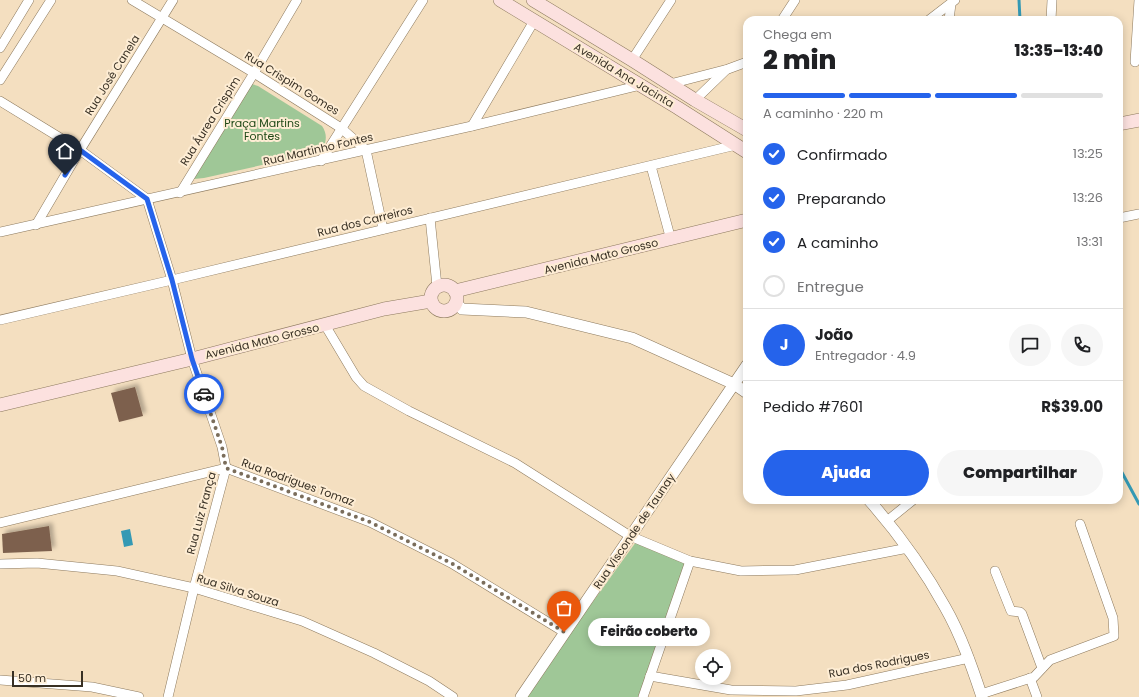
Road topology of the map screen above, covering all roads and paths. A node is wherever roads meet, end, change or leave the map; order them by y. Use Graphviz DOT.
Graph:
graph roads {
  1 [pos="28,0"];
  2 [pos="51,0"];
  3 [pos="132,0"];
  4 [pos="173,0"];
  5 [pos="297,0"];
  6 [pos="423,0"];
  7 [pos="500,0"];
  8 [pos="671,0"];
  9 [pos="795,0"];
  10 [pos="1052,0"];
  11 [pos="1139,0"];
  12 [pos="541,2"];
  13 [pos="953,2"];
  14 [pos="785,16"];
  15 [pos="934,16"];
  16 [pos="950,16"];
  17 [pos="1050,16"];
  18 [pos="161,18"];
  19 [pos="534,21"];
  20 [pos="596,38"];
  21 [pos="0,48"];
  22 [pos="586,51"];
  23 [pos="632,60"];
  24 [pos="1135,62"];
  25 [pos="743,63"];
  26 [pos="728,69"];
  27 [pos="254,73"];
  28 [pos="0,80"];
  29 [pos="670,84"];
  30 [pos="641,85"];
  31 [pos="695,100"];
  32 [pos="0,101"];
  33 [pos="1139,120"];
  34 [pos="1123,123"];
  35 [pos="472,126"];
  36 [pos="341,128"];
  37 [pos="743,128"];
  38 [pos="742,149"];
  39 [pos="80,150"];
  40 [pos="366,150"];
  41 [pos="321,161"];
  42 [pos="651,166"];
  43 [pos="180,192"];
  44 [pos="147,199"];
  45 [pos="1139,214"];
  46 [pos="1123,216"];
  47 [pos="430,218"];
  48 [pos="743,221"];
  49 [pos="36,225"];
  50 [pos="383,229"];
  51 [pos="0,232"];
  52 [pos="671,240"];
  53 [pos="172,280"];
  54 [pos="437,286"];
  55 [pos="456,297"];
  56 [pos="431,301"];
  57 [pos="0,320"];
  58 [pos="325,325"];
  59 [pos="192,359"];
  60 [pos="743,371"];
  61 [pos="734,384"];
  62 [pos="743,390"];
  63 [pos="0,405"];
  64 [pos="226,468"];
  65 [pos="872,504"];
  66 [pos="909,504"];
  67 [pos="887,521"];
  68 [pos="0,523"];
  69 [pos="1080,524"];
  70 [pos="630,536"];
  71 [pos="908,548"];
  72 [pos="690,561"];
  73 [pos="0,564"];
  74 [pos="995,571"];
  75 [pos="194,588"];
  76 [pos="564,632"];
  77 [pos="969,658"];
  78 [pos="1042,668"];
  79 [pos="650,676"];
  80 [pos="1030,678"];
  81 [pos="0,680"];
  82 [pos="982,696"];
  83 [pos="139,697"];
  84 [pos="168,697"];
  85 [pos="453,697"];
  86 [pos="520,697"];
  87 [pos="644,697"];
  88 [pos="1037,697"];
  1 -- 21 [label="street"];
  2 -- 28 [label="street"];
  3 -- 18 [label="street, Rua Crispim Gomes"];
  4 -- 18 [label="street, Rua José Canela"];
  5 -- 27 [label="street, Rua Áurea Crispim"];
  6 -- 36 [label="street"];
  7 -- 19 [label="main road, Avenida Ana Jacinta"];
  8 -- 23 [label="street"];
  9 -- 14 [label="street"];
  10 -- 17 [label="street"];
  11 -- 24 [label="street"];
  12 -- 20 [label="main road, Avenida Ana Jacinta"];
  13 -- 15 [label="street"];
  13 -- 16 [label="street"];
  18 -- 27 [label="street, Rua Crispim Gomes"];
  18 -- 39 [label="street, Rua José Canela"];
  19 -- 22 [label="main road, Avenida Ana Jacinta"];
  19 -- 35 [label="street"];
  20 -- 22 [label="main road"];
  20 -- 23 [label="main road, Avenida Ana Jacinta"];
  22 -- 30 [label="main road, Avenida Ana Jacinta"];
  23 -- 29 [label="main road, Avenida Ana Jacinta"];
  25 -- 26 [label="street"];
  26 -- 29 [label="street"];
  26 -- 31 [label="street"];
  27 -- 36 [label="street, Rua Crispim Gomes"];
  27 -- 43 [label="street, Rua Áurea Crispim"];
  29 -- 31 [label="main road, Avenida Ana Jacinta"];
  30 -- 35 [label="street, Rua Martinho Fontes"];
  30 -- 38 [label="main road, Avenida Ana Jacinta"];
  31 -- 37 [label="main road, Avenida Ana Jacinta"];
  32 -- 39 [label="street"];
  33 -- 34 [label="main road"];
  35 -- 40 [label="street, Rua Martinho Fontes"];
  36 -- 40 [label="street, Rua Crispim Gomes"];
  36 -- 41 [label="street"];
  38 -- 42 [label="street, Rua dos Carreiros"];
  39 -- 44 [label="street"];
  39 -- 49 [label="street, Rua José Canela"];
  40 -- 41 [label="street, Rua Martinho Fontes"];
  40 -- 50 [label="street"];
  41 -- 43 [label="street, Rua Martinho Fontes"];
  42 -- 47 [label="street, Rua dos Carreiros"];
  42 -- 52 [label="street"];
  43 -- 44 [label="street, Rua Martinho Fontes"];
  44 -- 49 [label="street, Rua Martinho Fontes"];
  44 -- 53 [label="street, Rua Luiz França"];
  45 -- 46 [label="street"];
  47 -- 50 [label="street, Rua dos Carreiros"];
  47 -- 54 [label="street"];
  48 -- 52 [label="main road, Avenida Mato Grosso"];
  49 -- 51 [label="street, Rua Martinho Fontes"];
  50 -- 53 [label="street, Rua dos Carreiros"];
  52 -- 55 [label="main road, Avenida Mato Grosso"];
  53 -- 57 [label="street, Rua dos Carreiros"];
  53 -- 59 [label="street, Rua Luiz França"];
  54 -- 55 [label="main road"];
  54 -- 56 [label="main road"];
  55 -- 56 [label="main road"];
  55 -- 61 [label="street"];
  56 -- 58 [label="main road, Avenida Mato Grosso"];
  58 -- 59 [label="main road, Avenida Mato Grosso"];
  58 -- 70 [label="street"];
  59 -- 63 [label="main road, Avenida Mato Grosso"];
  59 -- 64 [label="street, Rua Luiz França"];
  60 -- 61 [label="street, Rua Visconde de Taunay"];
  61 -- 62 [label="street"];
  61 -- 70 [label="street, Rua Visconde de Taunay"];
  64 -- 68 [label="street, Rua Rodrigues Tomaz"];
  64 -- 75 [label="street, Rua Luiz França"];
  64 -- 76 [label="street, Rua Rodrigues Tomaz"];
  65 -- 67 [label="street"];
  66 -- 67 [label="street"];
  67 -- 71 [label="street"];
  69 -- 78 [label="street"];
  70 -- 72 [label="street"];
  70 -- 76 [label="street, Rua Visconde de Taunay"];
  71 -- 72 [label="street"];
  71 -- 77 [label="street"];
  72 -- 79 [label="street"];
  73 -- 75 [label="street, Rua Silva Souza"];
  74 -- 78 [label="street"];
  75 -- 84 [label="street, Rua Luiz França"];
  75 -- 85 [label="street, Rua Silva Souza"];
  76 -- 86 [label="street, Rua Visconde de Taunay"];
  77 -- 79 [label="street, Rua dos Rodrigues"];
  77 -- 82 [label="street"];
  78 -- 80 [label="street"];
  79 -- 87 [label="street"];
  80 -- 82 [label="street"];
  80 -- 88 [label="street"];
  81 -- 83 [label="street"];
}
